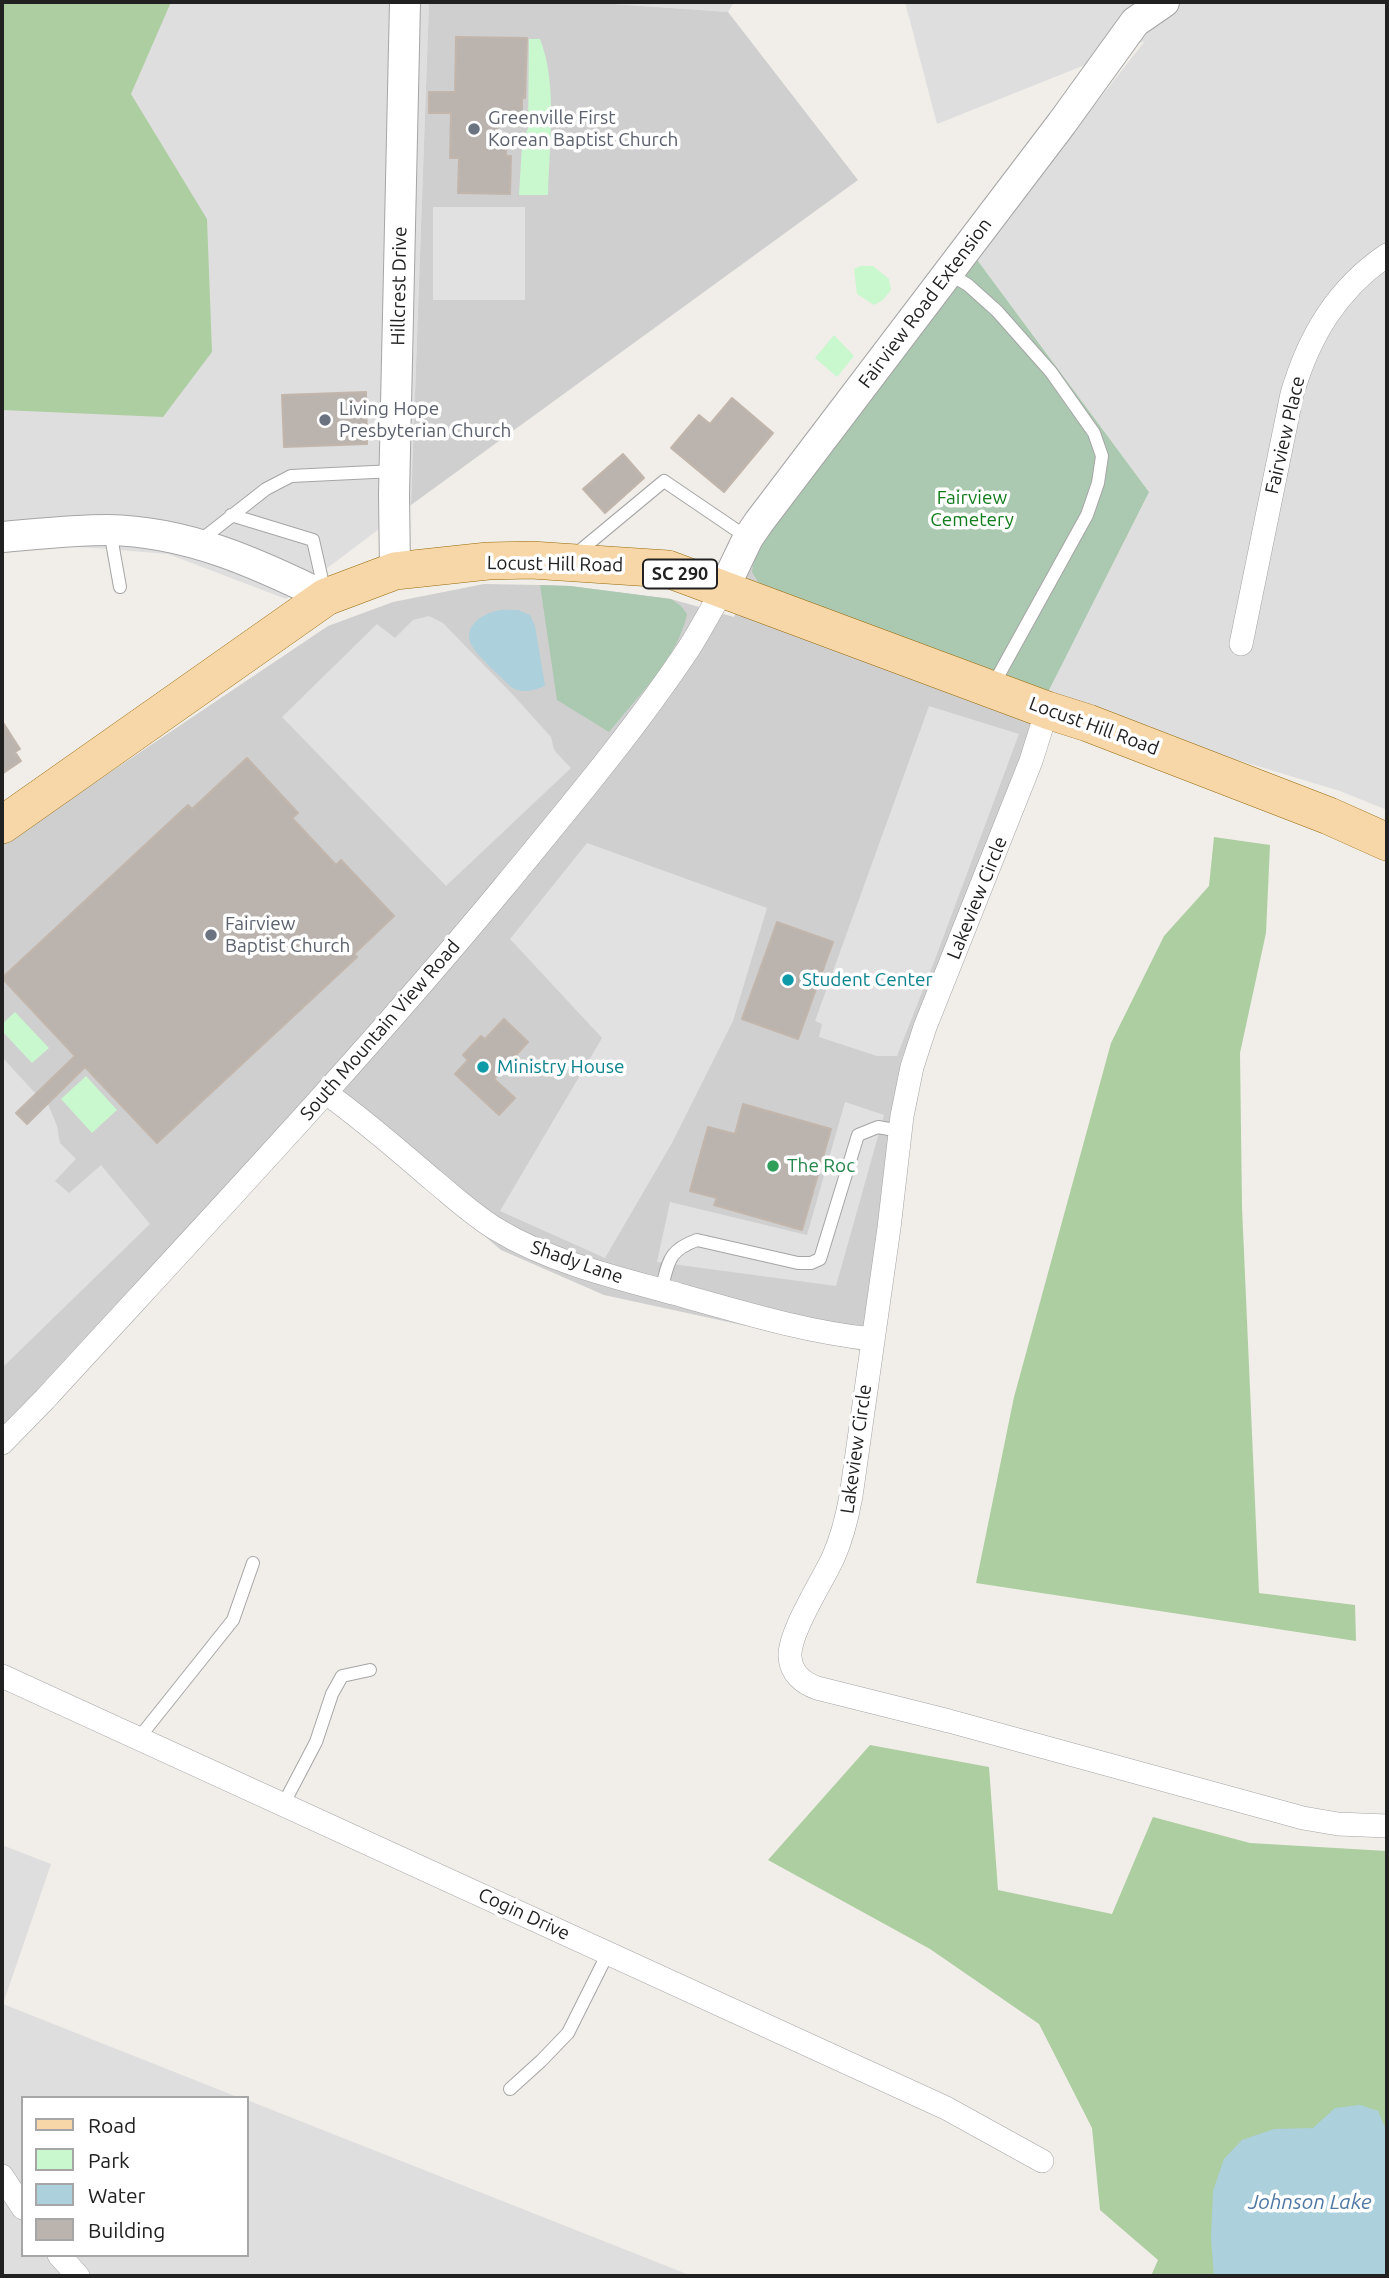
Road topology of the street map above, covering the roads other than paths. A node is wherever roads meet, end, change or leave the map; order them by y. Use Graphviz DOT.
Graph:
graph roads {
  1 [pos="405,2"];
  2 [pos="1164,2"];
  3 [pos="1387,255"];
  4 [pos="948,273"];
  5 [pos="395,471"];
  6 [pos="232,515"];
  7 [pos="110,530"];
  8 [pos="2,537"];
  9 [pos="748,538"];
  10 [pos="196,544"];
  11 [pos="567,561"];
  12 [pos="395,571"];
  13 [pos="120,587"];
  14 [pos="724,589"];
  15 [pos="326,597"];
  16 [pos="1241,644"];
  17 [pos="992,688"];
  18 [pos="1047,710"];
  19 [pos="2,825"];
  20 [pos="1387,842"];
  21 [pos="326,1093"];
  22 [pos="900,1131"];
  23 [pos="661,1290"];
  24 [pos="872,1339"];
  25 [pos="2,1443"];
  26 [pos="253,1563"];
  27 [pos="370,1670"];
  28 [pos="2,1676"];
  29 [pos="138,1739"];
  30 [pos="283,1804"];
  31 [pos="1387,1826"];
  32 [pos="608,1952"];
  33 [pos="510,2089"];
  34 [pos="1042,2161"];
  35 [pos="2,2176"];
  36 [pos="21,2205"];
  37 [pos="61,2257"];
  38 [pos="78,2276"];
  1 -- 5 [label="street, Hillcrest Drive"];
  2 -- 4 [label="street, Fairview Road Extension"];
  3 -- 16 [label="street, Fairview Place"];
  4 -- 9 [label="street, Fairview Road Extension"];
  4 -- 17 [label="lane"];
  5 -- 6 [label="lane"];
  5 -- 12 [label="street, Hillcrest Drive"];
  6 -- 10 [label="lane"];
  6 -- 15 [label="lane"];
  7 -- 8 [label="street"];
  7 -- 10 [label="street"];
  7 -- 13 [label="lane"];
  9 -- 11 [label="lane"];
  9 -- 14 [label="street, Fairview Road Extension"];
  10 -- 15 [label="street"];
  11 -- 12 [label="main road, Locust Hill Road / SC 290"];
  11 -- 14 [label="main road, Locust Hill Road / SC 290"];
  12 -- 15 [label="main road, Locust Hill Road / SC 290"];
  14 -- 17 [label="main road, Locust Hill Road / SC 290"];
  14 -- 21 [label="street, South Mountain View Road"];
  15 -- 19 [label="main road, Locust Hill Road / SC 290"];
  17 -- 18 [label="main road, Locust Hill Road / SC 290"];
  18 -- 20 [label="main road, Locust Hill Road / SC 290"];
  18 -- 22 [label="street, Lakeview Circle"];
  21 -- 23 [label="street, Shady Lane"];
  21 -- 25 [label="street, South Mountain View Road"];
  22 -- 23 [label="lane"];
  22 -- 24 [label="street, Lakeview Circle"];
  23 -- 24 [label="street, Shady Lane"];
  24 -- 31 [label="street, Lakeview Circle"];
  26 -- 29 [label="lane"];
  27 -- 30 [label="lane"];
  28 -- 29 [label="street, Cogin Drive"];
  29 -- 30 [label="street, Cogin Drive"];
  30 -- 32 [label="street, Cogin Drive"];
  32 -- 33 [label="lane"];
  32 -- 34 [label="street, Cogin Drive"];
  35 -- 36 [label="street"];
  37 -- 38 [label="street"];
}
